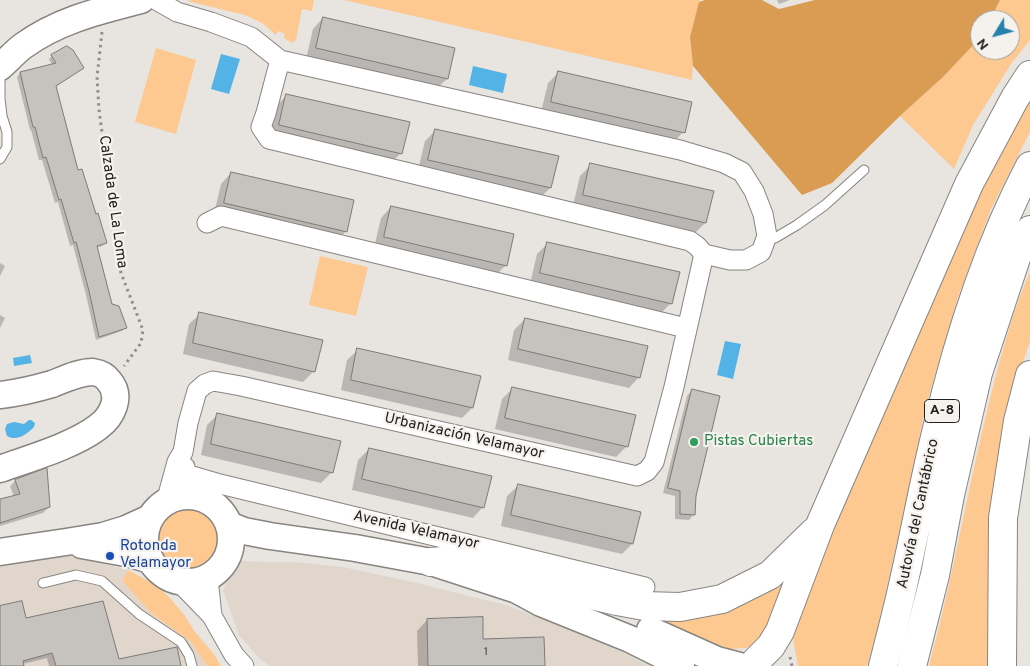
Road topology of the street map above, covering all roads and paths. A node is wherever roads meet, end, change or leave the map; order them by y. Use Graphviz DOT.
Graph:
graph roads {
  1 [pos="156,0"];
  2 [pos="111,4"];
  3 [pos="280,60"];
  4 [pos="0,67"];
  5 [pos="1030,75"];
  6 [pos="0,79"];
  7 [pos="0,159"];
  8 [pos="1030,166"];
  9 [pos="864,170"];
  10 [pos="207,223"];
  11 [pos="1030,230"];
  12 [pos="767,236"];
  13 [pos="704,254"];
  14 [pos="686,328"];
  15 [pos="1030,375"];
  16 [pos="111,382"];
  17 [pos="0,395"];
  18 [pos="182,452"];
  19 [pos="0,469"];
  20 [pos="186,474"];
  21 [pos="198,497"];
  22 [pos="158,510"];
  23 [pos="229,525"];
  24 [pos="820,525"];
  25 [pos="270,536"];
  26 [pos="66,542"];
  27 [pos="0,552"];
  28 [pos="229,552"];
  29 [pos="150,560"];
  30 [pos="431,562"];
  31 [pos="208,578"];
  32 [pos="179,582"];
  33 [pos="44,583"];
  34 [pos="645,587"];
  35 [pos="517,590"];
  36 [pos="212,616"];
  37 [pos="238,662"];
  38 [pos="753,665"];
  39 [pos="192,666"];
  40 [pos="681,666"];
  41 [pos="883,666"];
  42 [pos="912,666"];
  43 [pos="1002,666"];
  1 -- 3 [label="street"];
  2 -- 4 [label="street"];
  2 -- 16 [label="path, Calzada de La Loma"];
  3 -- 12 [label="street"];
  3 -- 13 [label="street"];
  5 -- 24 [label="highway"];
  6 -- 7 [label="lane"];
  8 -- 41 [label="highway, Autovía del Cantábrico / A-8"];
  9 -- 12 [label="lane"];
  10 -- 14 [label="street"];
  11 -- 42 [label="highway, Autovía del Cantábrico / A-8"];
  12 -- 13 [label="street"];
  13 -- 14 [label="street, Urbanización Velamayor"];
  14 -- 18 [label="street, Urbanización Velamayor"];
  15 -- 43 [label="highway"];
  16 -- 17 [label="street"];
  16 -- 19 [label="street"];
  18 -- 20 [label="street, Urbanización Velamayor"];
  18 -- 22 [label="street, Urbanización Velamayor"];
  20 -- 21 [label="street, Urbanización Velamayor"];
  20 -- 34 [label="street, Avenida Velamayor"];
  21 -- 22 [label="street"];
  21 -- 23 [label="street"];
  22 -- 26 [label="street"];
  22 -- 29 [label="street"];
  23 -- 25 [label="street, Avenida Velamayor"];
  23 -- 28 [label="street"];
  24 -- 30 [label="highway"];
  24 -- 38 [label="highway"];
  25 -- 28 [label="street, Avenida Velamayor"];
  25 -- 30 [label="street, Avenida Velamayor"];
  26 -- 27 [label="street"];
  26 -- 29 [label="street"];
  28 -- 31 [label="street"];
  29 -- 32 [label="street"];
  30 -- 35 [label="street, Avenida Velamayor"];
  31 -- 32 [label="street"];
  31 -- 36 [label="street"];
  32 -- 36 [label="street"];
  33 -- 39 [label="lane"];
  35 -- 38 [label="street, Avenida Velamayor"];
  35 -- 40 [label="street, Avenida Velamayor"];
  36 -- 37 [label="street"];
}
